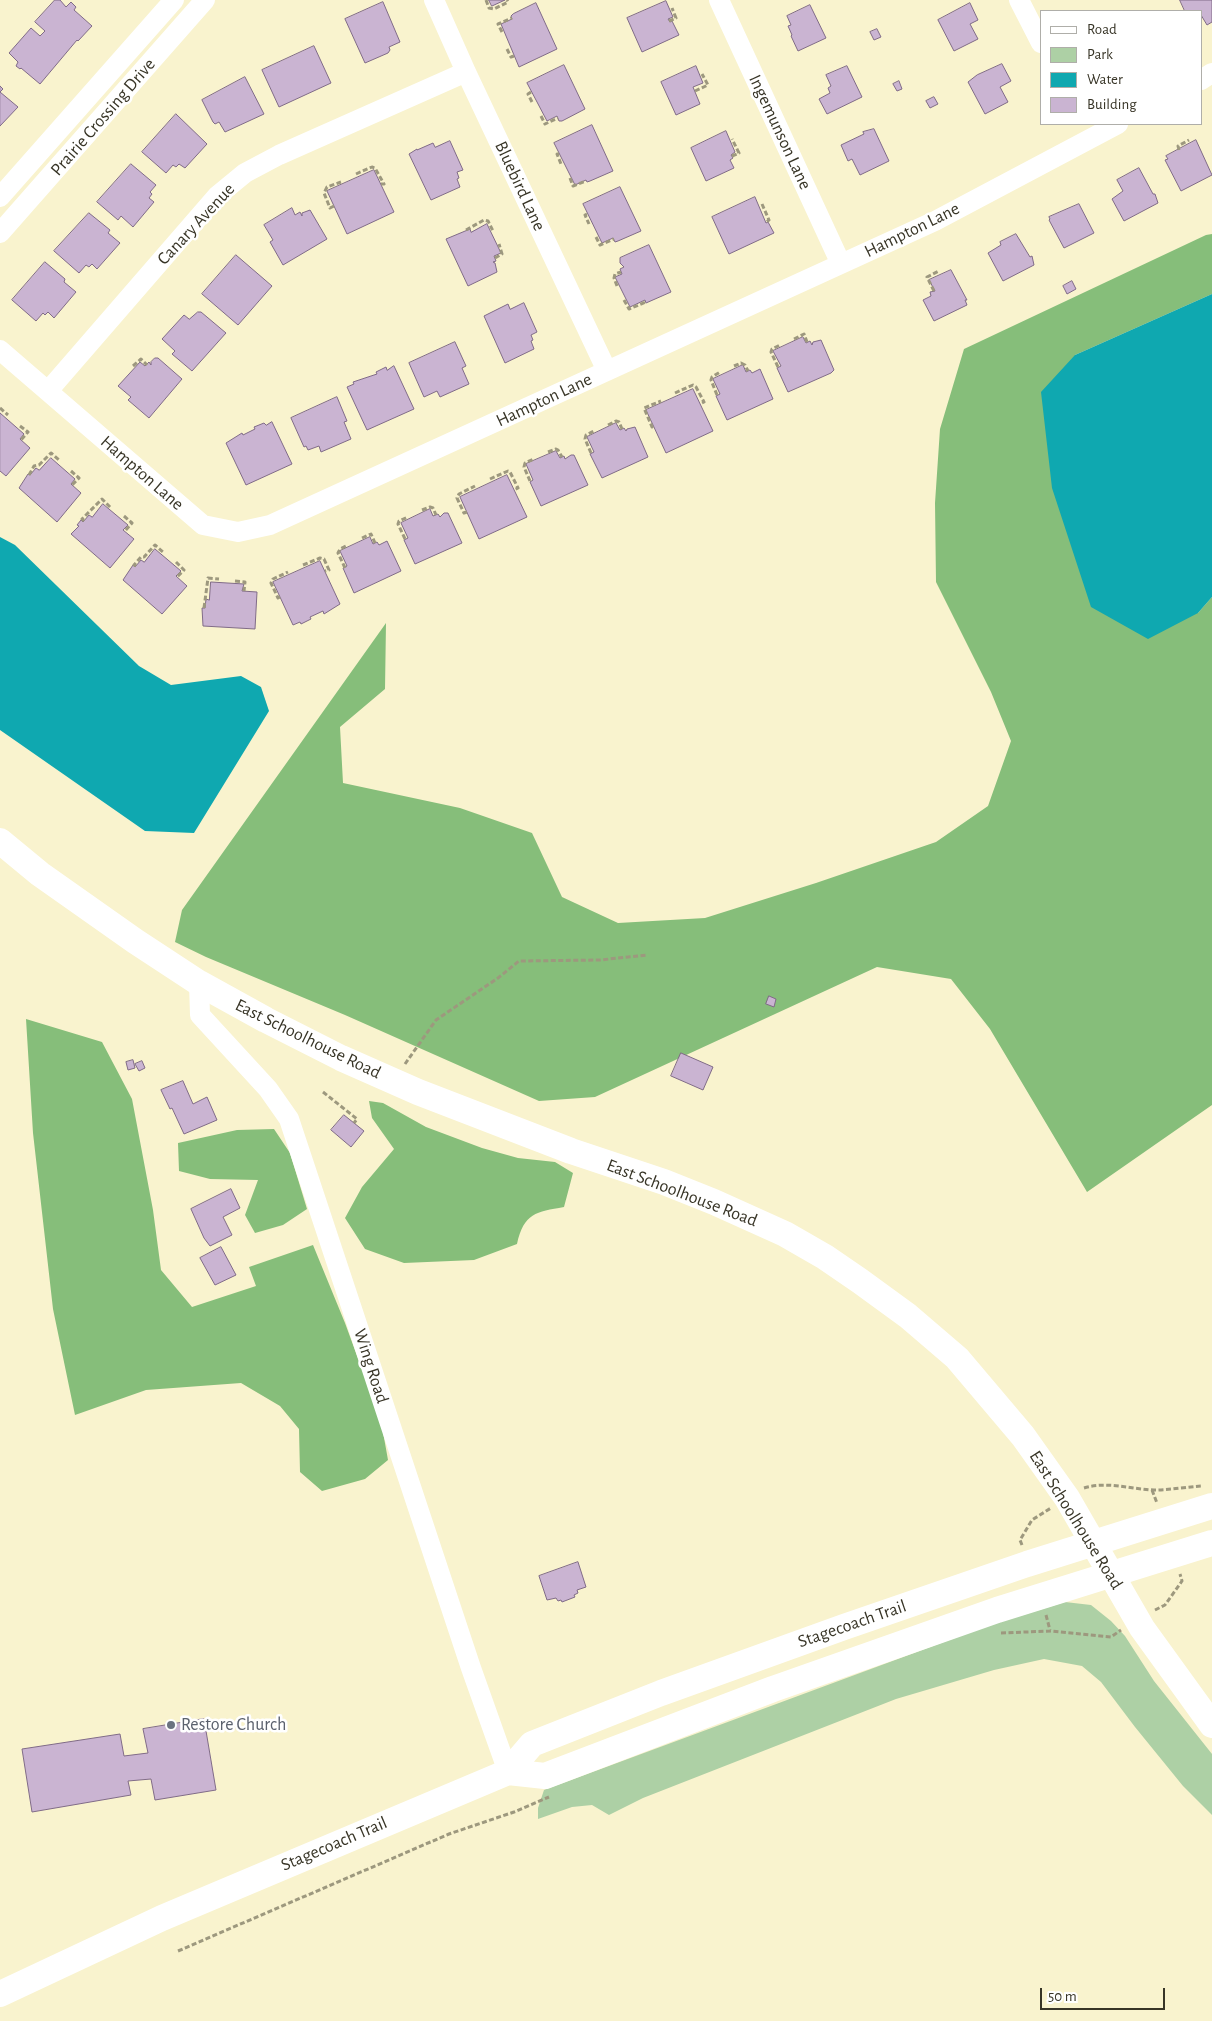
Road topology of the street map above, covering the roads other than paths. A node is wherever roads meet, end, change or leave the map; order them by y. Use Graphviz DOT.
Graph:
graph roads {
  1 [pos="174,0"];
  2 [pos="206,0"];
  3 [pos="434,0"];
  4 [pos="719,0"];
  5 [pos="1019,0"];
  6 [pos="1040,41"];
  7 [pos="466,72"];
  8 [pos="1113,125"];
  9 [pos="1086,131"];
  10 [pos="0,197"];
  11 [pos="0,233"];
  12 [pos="841,264"];
  13 [pos="0,350"];
  14 [pos="607,371"];
  15 [pos="48,391"];
  16 [pos="0,841"];
  17 [pos="199,983"];
  18 [pos="1207,1496"];
  19 [pos="1093,1543"];
  20 [pos="1212,1543"];
  21 [pos="1111,1575"];
  22 [pos="1212,1726"];
  23 [pos="508,1772"];
  24 [pos="0,1994"];
  1 -- 10 [label="street, Prairie Crossing Drive"];
  2 -- 11 [label="street, Prairie Crossing Drive"];
  3 -- 7 [label="street, Bluebird Lane"];
  4 -- 12 [label="street, Ingemunson Lane"];
  5 -- 6 [label="street"];
  7 -- 14 [label="street, Bluebird Lane"];
  7 -- 15 [label="street, Canary Avenue"];
  8 -- 9 [label="street, Hampton Lane"];
  9 -- 12 [label="street, Hampton Lane"];
  12 -- 14 [label="street, Hampton Lane"];
  13 -- 15 [label="street, Hampton Lane"];
  14 -- 15 [label="street, Hampton Lane"];
  16 -- 17 [label="main road, East Schoolhouse Road"];
  17 -- 19 [label="main road, East Schoolhouse Road"];
  17 -- 23 [label="street, Wing Road"];
  18 -- 19 [label="main road, Stagecoach Trail"];
  19 -- 21 [label="main road, East Schoolhouse Road"];
  19 -- 23 [label="main road, Stagecoach Trail"];
  20 -- 21 [label="main road, Stagecoach Trail"];
  21 -- 22 [label="main road, East Schoolhouse Road"];
  21 -- 23 [label="main road, Stagecoach Trail"];
  23 -- 24 [label="main road, Stagecoach Trail"];
}
